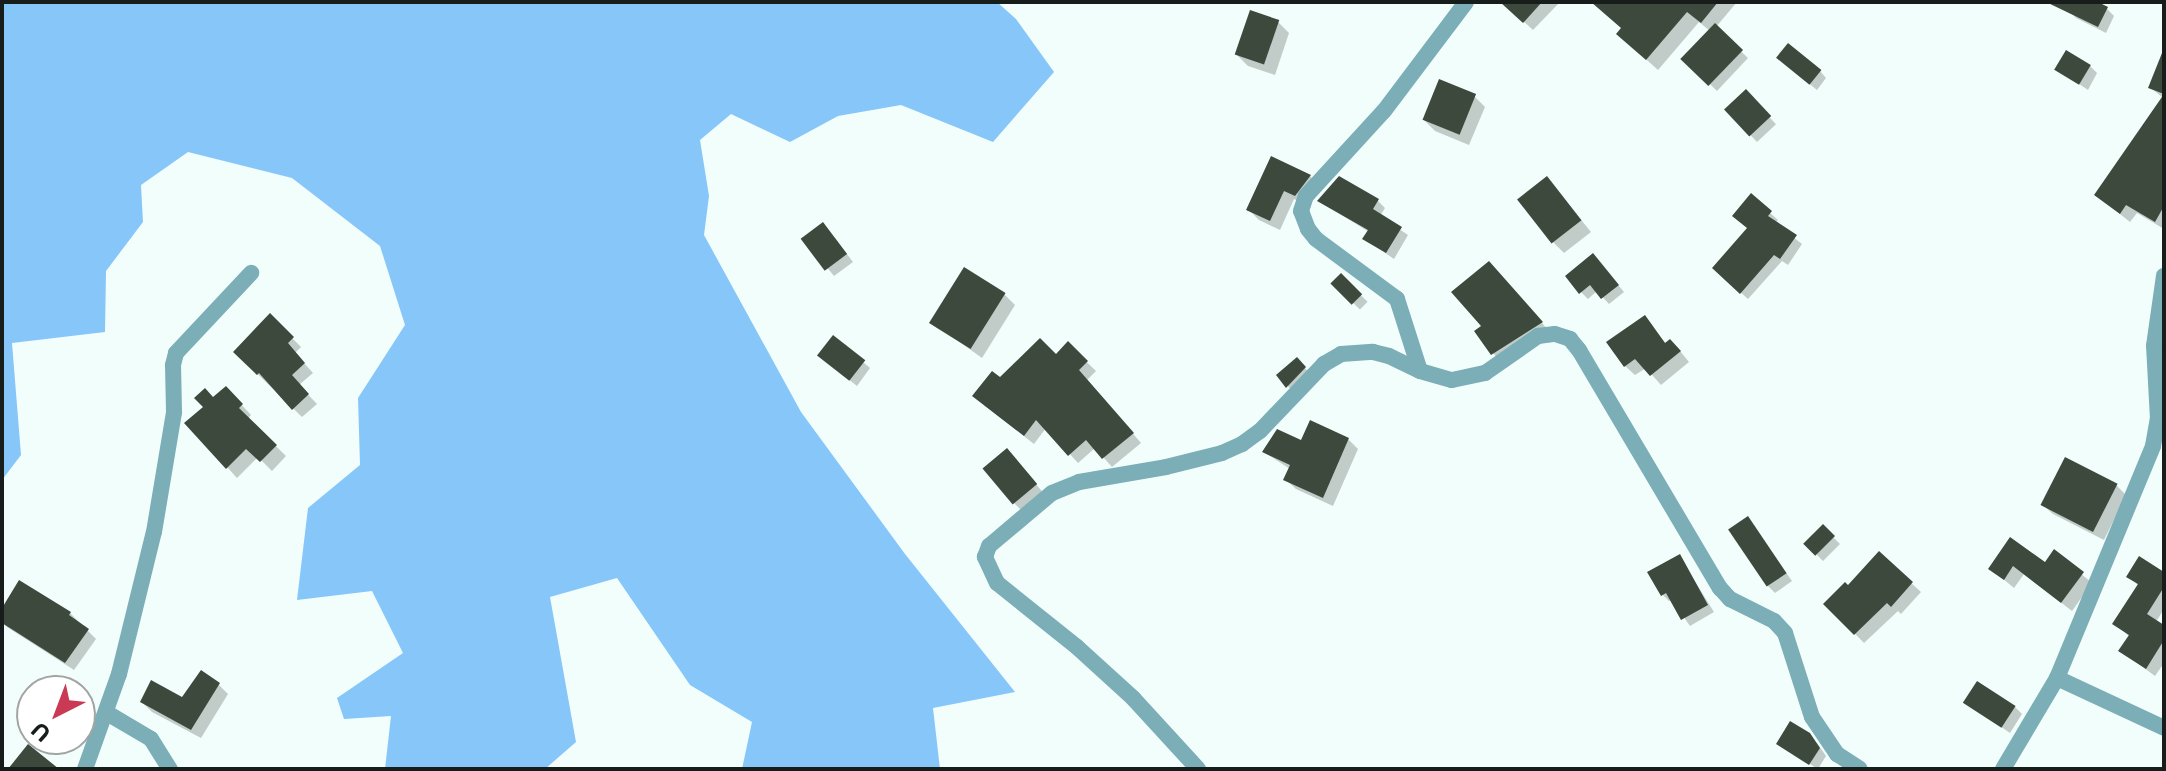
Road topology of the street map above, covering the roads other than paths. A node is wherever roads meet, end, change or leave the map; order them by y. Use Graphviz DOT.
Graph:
graph roads {
  1 [pos="1466,2"];
  2 [pos="251,273"];
  3 [pos="2164,276"];
  4 [pos="1420,371"];
  5 [pos="2158,442"];
  6 [pos="2057,678"];
  7 [pos="107,713"];
  8 [pos="2164,728"];
  9 [pos="85,769"];
  10 [pos="170,769"];
  11 [pos="1198,769"];
  12 [pos="1860,769"];
  13 [pos="2003,769"];
  1 -- 4 [label="street"];
  2 -- 7 [label="street"];
  3 -- 5 [label="street"];
  4 -- 11 [label="street"];
  4 -- 12 [label="street"];
  5 -- 6 [label="street"];
  6 -- 8 [label="street"];
  6 -- 13 [label="street"];
  7 -- 9 [label="street"];
  7 -- 10 [label="street"];
}
